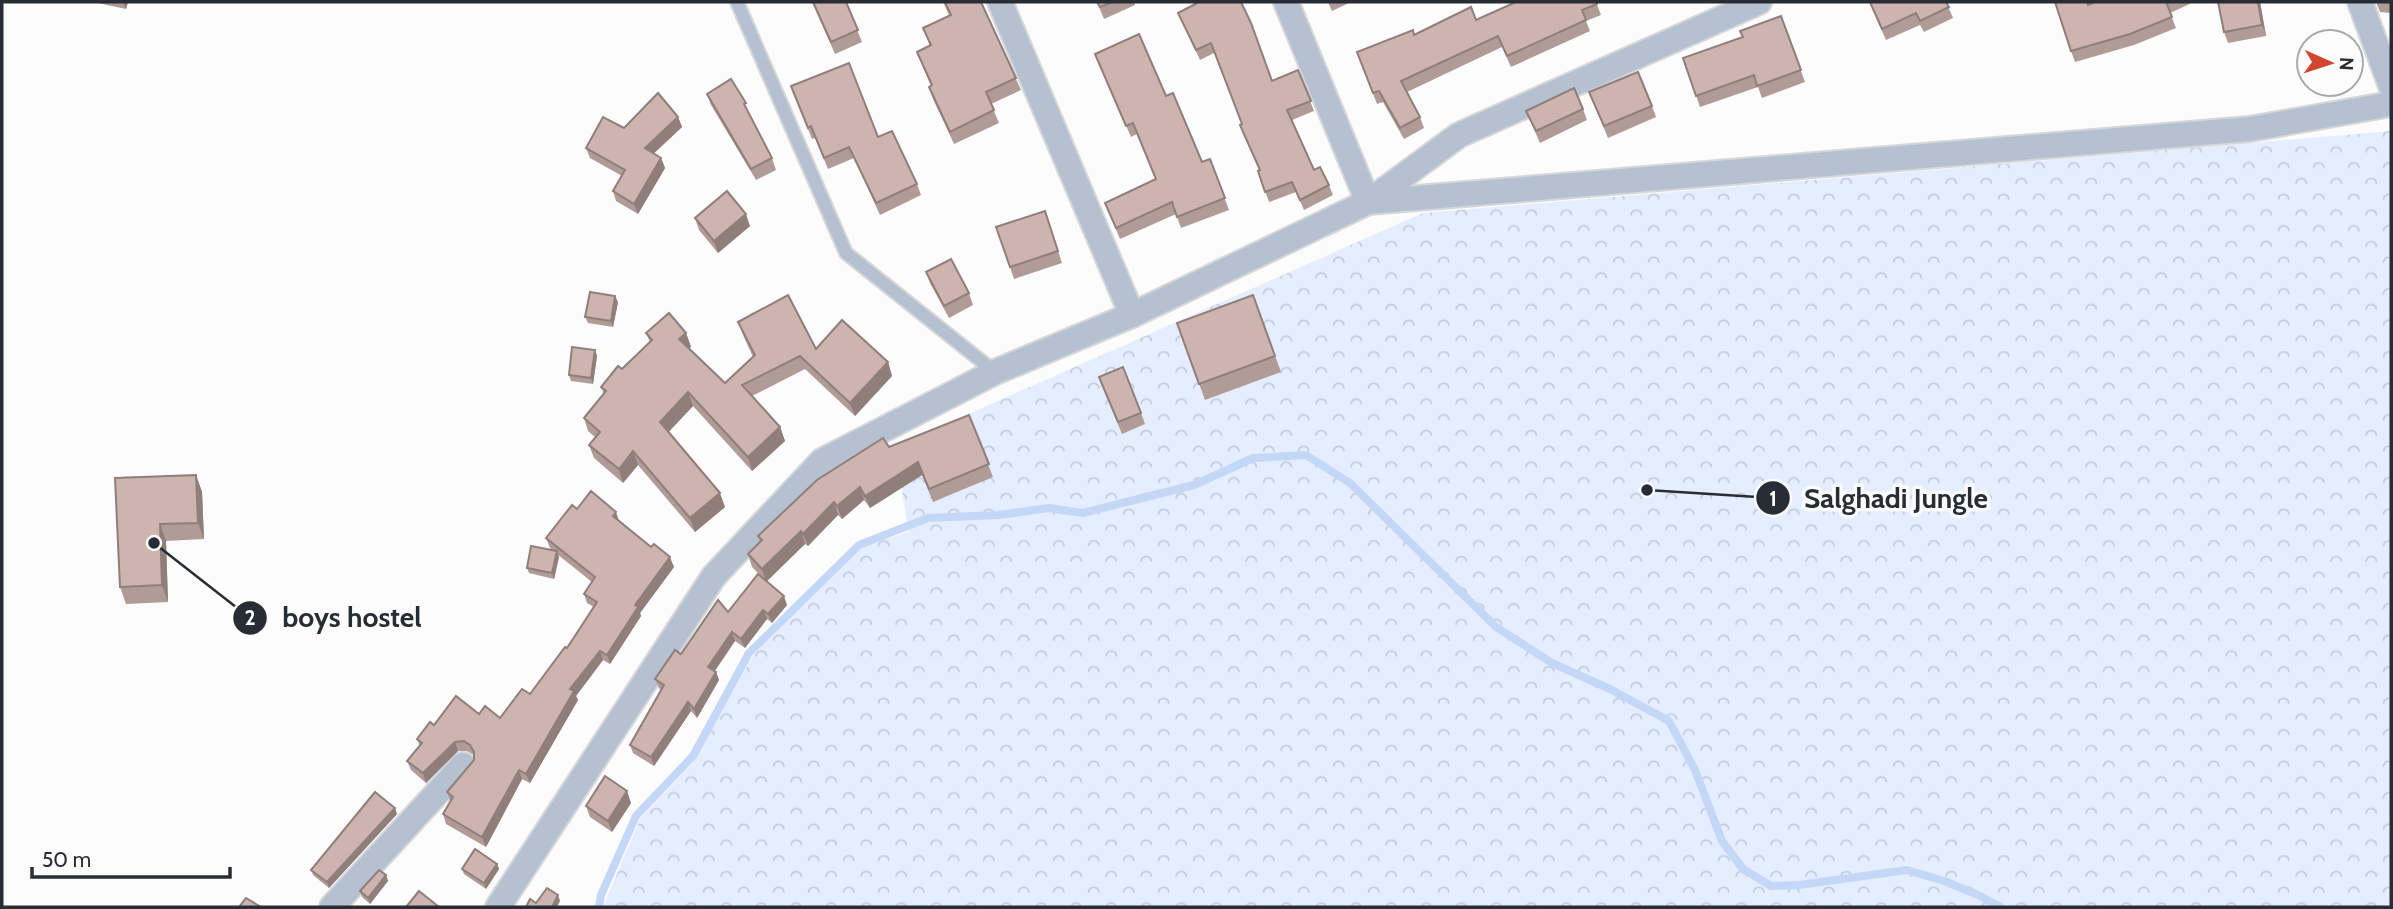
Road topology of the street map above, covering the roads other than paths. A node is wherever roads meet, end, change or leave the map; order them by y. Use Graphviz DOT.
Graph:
graph roads {
  1 [pos="737,2"];
  2 [pos="1000,2"];
  3 [pos="1286,2"];
  4 [pos="1759,2"];
  5 [pos="2360,2"];
  6 [pos="2391,86"];
  7 [pos="2391,104"];
  8 [pos="1368,202"];
  9 [pos="1132,316"];
  10 [pos="995,372"];
  11 [pos="463,765"];
  12 [pos="332,907"];
  13 [pos="498,907"];
  1 -- 10 [label="lane"];
  2 -- 9 [label="street"];
  3 -- 8 [label="street"];
  4 -- 8 [label="street"];
  5 -- 6 [label="street"];
  7 -- 8 [label="street"];
  8 -- 9 [label="street"];
  9 -- 10 [label="street"];
  10 -- 13 [label="street"];
  11 -- 12 [label="street"];
}
